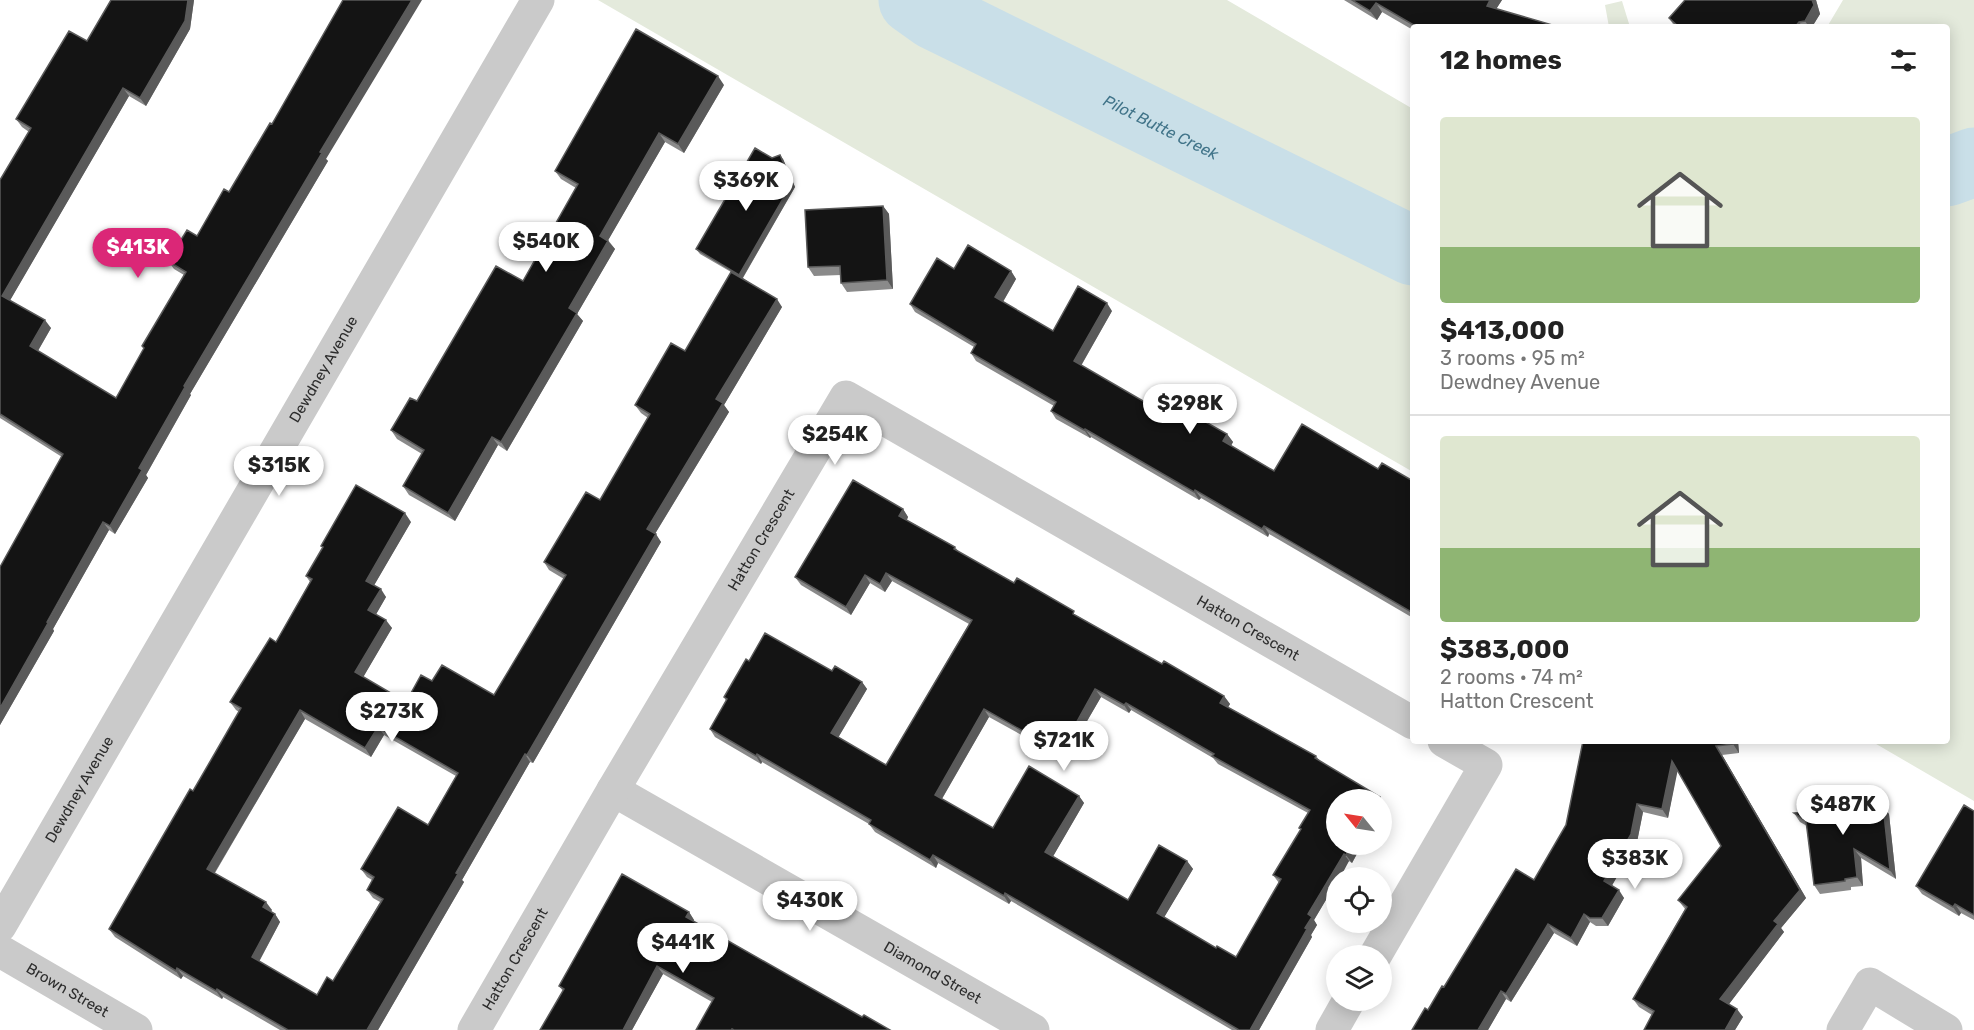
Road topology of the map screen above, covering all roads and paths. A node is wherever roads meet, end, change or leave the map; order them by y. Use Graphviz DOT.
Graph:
graph roads {
  1 [pos="538,0"];
  2 [pos="1410,721"];
  3 [pos="1449,744"];
  4 [pos="613,790"];
  5 [pos="0,926"];
  6 [pos="1381,945"];
  7 [pos="0,951"];
  8 [pos="1343,1011"];
  9 [pos="136,1030"];
  10 [pos="474,1030"];
  11 [pos="1033,1030"];
  12 [pos="1332,1030"];
  13 [pos="1844,1030"];
  14 [pos="1946,1030"];
  1 -- 5 [label="street, Dewdney Avenue"];
  2 -- 4 [label="street, Hatton Crescent"];
  3 -- 6 [label="street"];
  4 -- 10 [label="street, Hatton Crescent"];
  4 -- 11 [label="street, Diamond Street"];
  7 -- 9 [label="street, Brown Street"];
  8 -- 12 [label="street"];
  13 -- 14 [label="street"];
}
